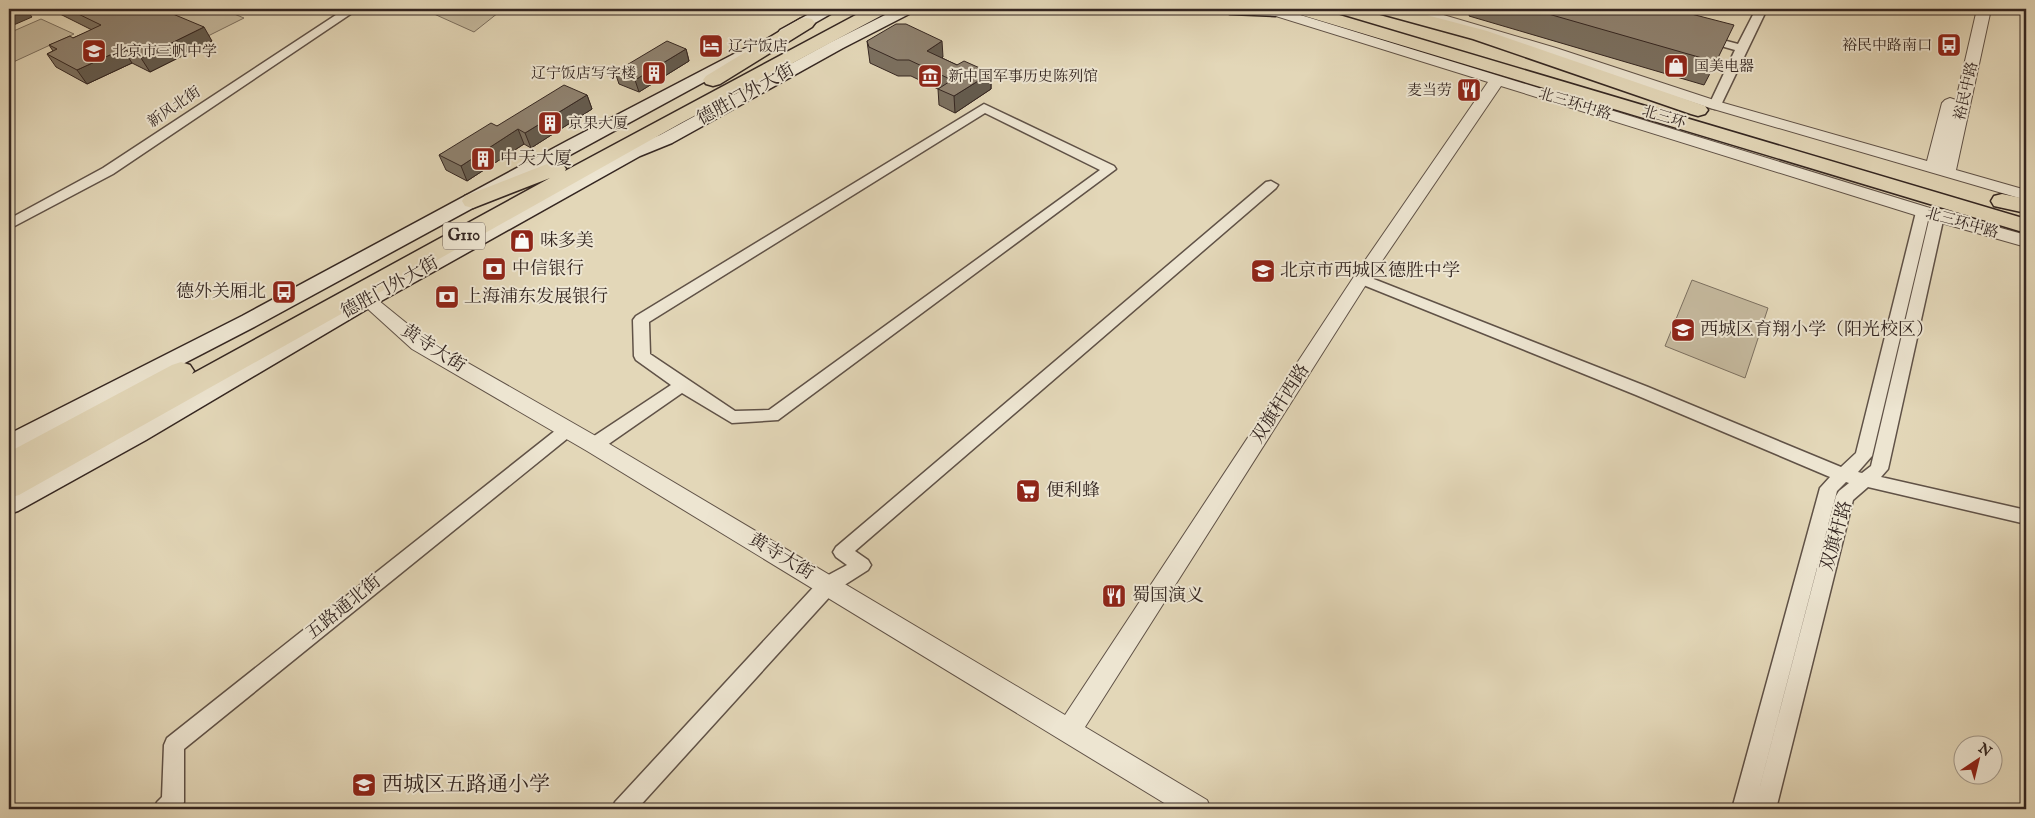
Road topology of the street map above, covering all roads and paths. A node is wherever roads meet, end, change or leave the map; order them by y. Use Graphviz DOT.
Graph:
graph roads {
  1 [pos="352,9"];
  2 [pos="829,9"];
  3 [pos="853,9"];
  4 [pos="880,9"];
  5 [pos="908,9"];
  6 [pos="1230,9"];
  7 [pos="1301,9"];
  8 [pos="1354,9"];
  9 [pos="1384,9"];
  10 [pos="1409,9"];
  11 [pos="1761,9"];
  12 [pos="1972,9"];
  13 [pos="1984,9"];
  14 [pos="1271,10"];
  15 [pos="1429,11"];
  16 [pos="806,23"];
  17 [pos="1689,34"];
  18 [pos="837,45"];
  19 [pos="1743,49"];
  20 [pos="1497,80"];
  21 [pos="1573,90"];
  22 [pos="1711,109"];
  23 [pos="666,116"];
  24 [pos="555,169"];
  25 [pos="1940,171"];
  26 [pos="1272,186"];
  27 [pos="2026,195"];
  28 [pos="473,200"];
  29 [pos="1930,214"];
  30 [pos="2023,218"];
  31 [pos="9,225"];
  32 [pos="2026,240"];
  33 [pos="1361,280"];
  34 [pos="368,300"];
  35 [pos="682,385"];
  36 [pos="567,430"];
  37 [pos="594,445"];
  38 [pos="22,457"];
  39 [pos="1843,475"];
  40 [pos="1865,481"];
  41 [pos="9,489"];
  42 [pos="9,504"];
  43 [pos="2026,517"];
  44 [pos="828,585"];
  45 [pos="1069,731"];
  46 [pos="1192,808"];
  47 [pos="165,809"];
  48 [pos="623,809"];
  49 [pos="1743,809"];
  50 [pos="1765,809"];
  1 -- 31 [label="street, 新风北街"];
  2 -- 16 [label="main road, 德胜门外大街"];
  3 -- 23 [label="highway, 德胜门外大街 / G110"];
  4 -- 23 [label="highway, 德胜门外大街 / G110"];
  5 -- 18 [label="main road, 德胜门外大街"];
  6 -- 14 [label="main road"];
  7 -- 21 [label="highway, 北三环"];
  8 -- 22 [label="highway, 北三环"];
  9 -- 22 [label="highway"];
  10 -- 15 [label="street"];
  11 -- 19 [label="street"];
  12 -- 25 [label="street, 裕民中路"];
  13 -- 25 [label="street, 裕民中路"];
  14 -- 20 [label="street, 北三环中路"];
  15 -- 22 [label="street"];
  16 -- 23 [label="highway"];
  16 -- 28 [label="main road, 德胜门外大街"];
  17 -- 19 [label="street"];
  18 -- 23 [label="highway"];
  18 -- 34 [label="main road, 德胜门外大街"];
  19 -- 22 [label="street"];
  20 -- 21 [label="highway"];
  20 -- 29 [label="street, 北三环中路"];
  20 -- 33 [label="street, 双旗杆西路"];
  21 -- 30 [label="highway, 北三环"];
  22 -- 25 [label="street"];
  22 -- 30 [label="highway, 北三环"];
  23 -- 24 [label="highway, 德胜门外大街 / G110"];
  23 -- 38 [label="highway, 德胜门外大街 / G110"];
  24 -- 28 [label="highway"];
  24 -- 38 [label="highway, 德胜门外大街 / G110"];
  25 -- 27 [label="street"];
  26 -- 44 [label="street"];
  28 -- 38 [label="main road, 德胜门外大街"];
  29 -- 32 [label="street, 北三环中路"];
  29 -- 39 [label="street"];
  29 -- 40 [label="street, 双旗杆路"];
  33 -- 39 [label="street"];
  33 -- 45 [label="street, 双旗杆西路"];
  34 -- 36 [label="street, 黄寺大街"];
  34 -- 42 [label="main road, 德胜门外大街"];
  35 -- 35 [label="street"];
  35 -- 37 [label="street"];
  36 -- 37 [label="street, 黄寺大街"];
  36 -- 47 [label="street, 五路通北街"];
  37 -- 44 [label="street, 黄寺大街"];
  38 -- 41 [label="highway"];
  39 -- 40 [label="street"];
  39 -- 49 [label="street"];
  40 -- 43 [label="street"];
  40 -- 50 [label="street, 双旗杆路"];
  44 -- 45 [label="street, 黄寺大街"];
  44 -- 48 [label="street"];
  45 -- 46 [label="street, 黄寺大街"];
}
